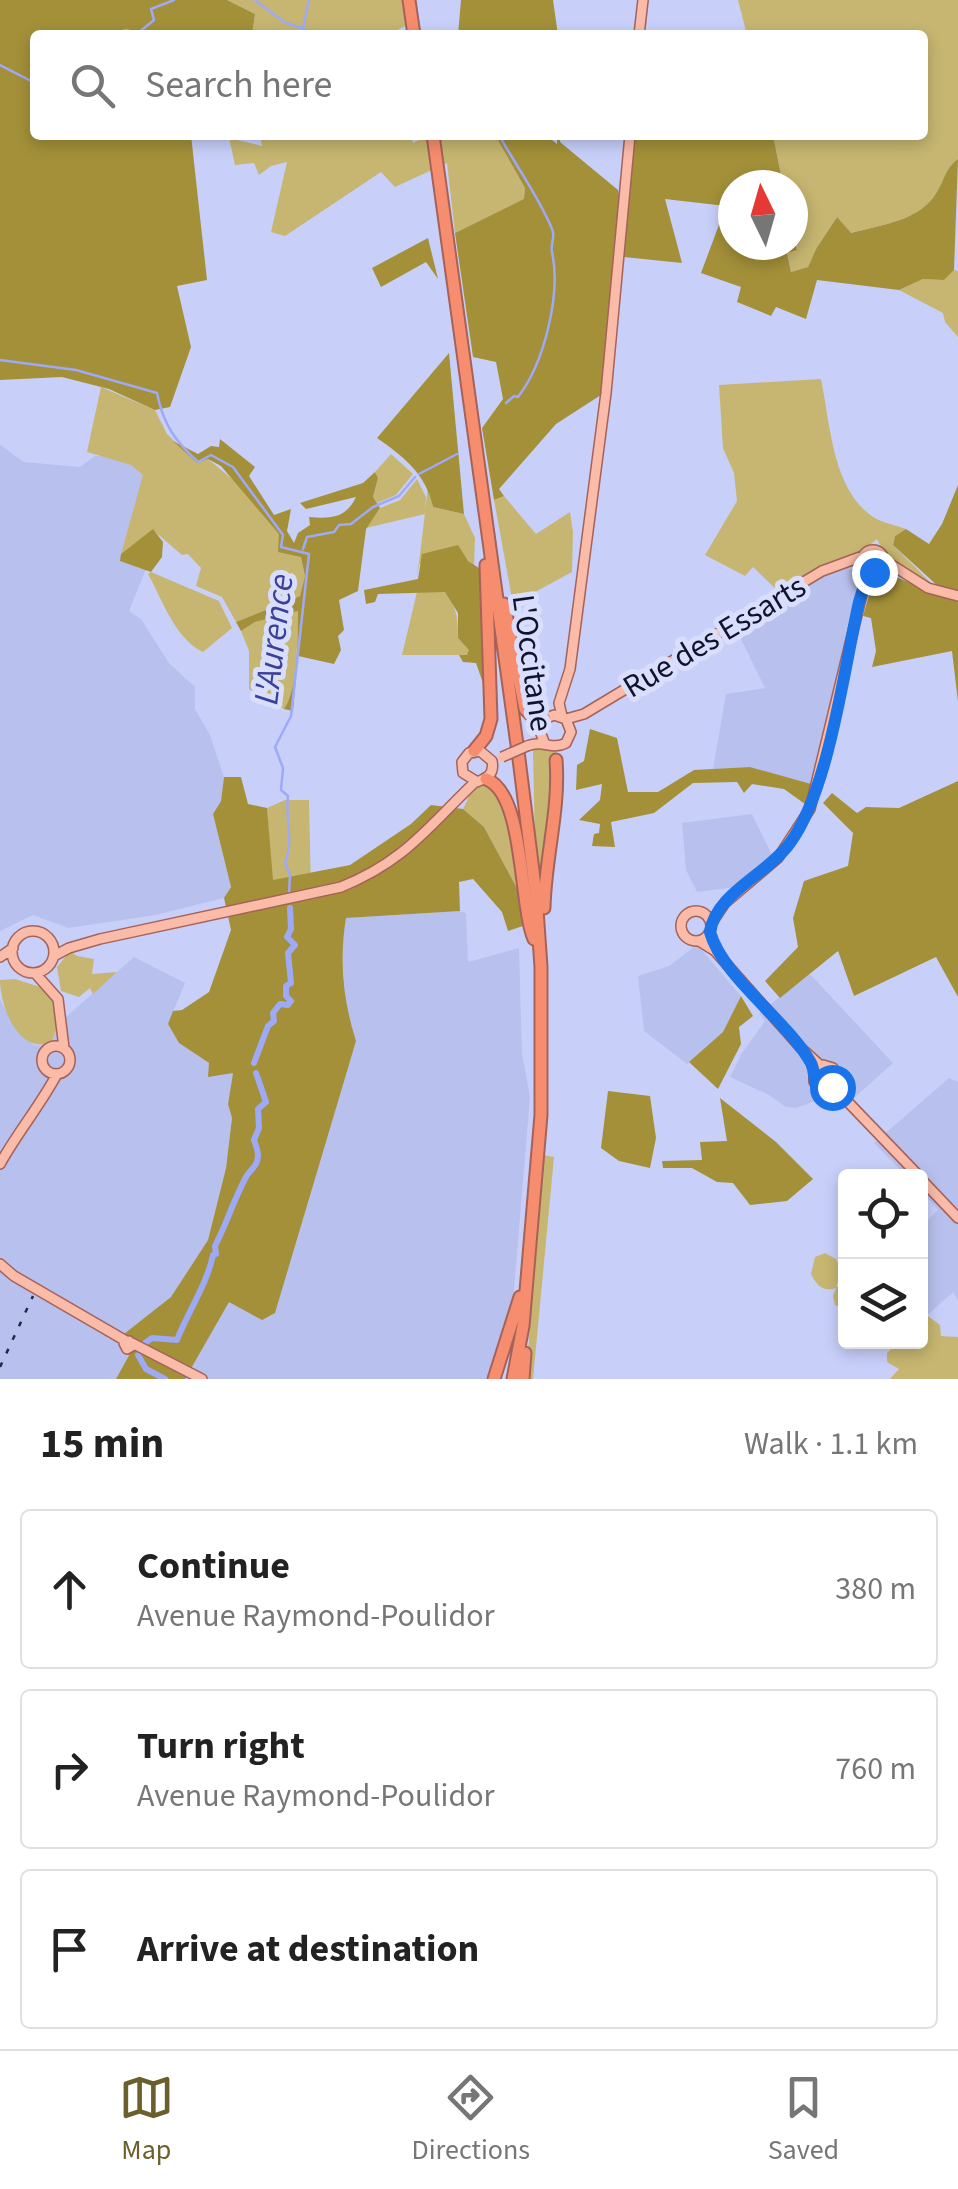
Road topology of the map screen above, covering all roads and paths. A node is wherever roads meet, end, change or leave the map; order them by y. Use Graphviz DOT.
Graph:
graph roads {
  1 [pos="413,0"];
  2 [pos="642,0"];
  3 [pos="416,30"];
  4 [pos="639,30"];
  5 [pos="431,140"];
  6 [pos="431,140"];
  7 [pos="630,140"];
  8 [pos="486,522"];
  9 [pos="871,565"];
  10 [pos="486,566"];
  11 [pos="958,596"];
  12 [pos="556,722"];
  13 [pos="544,742"];
  14 [pos="526,744"];
  15 [pos="561,745"];
  16 [pos="480,752"];
  17 [pos="502,755"];
  18 [pos="556,760"];
  19 [pos="493,766"];
  20 [pos="463,773"];
  21 [pos="481,780"];
  22 [pos="449,808"];
  23 [pos="725,903"];
  24 [pos="702,911"];
  25 [pos="711,928"];
  26 [pos="534,939"];
  27 [pos="50,940"];
  28 [pos="100,940"];
  29 [pos="699,941"];
  30 [pos="13,948"];
  31 [pos="54,956"];
  32 [pos="0,960"];
  33 [pos="16,964"];
  34 [pos="728,964"];
  35 [pos="48,967"];
  36 [pos="541,967"];
  37 [pos="35,973"];
  38 [pos="52,989"];
  39 [pos="59,1047"];
  40 [pos="818,1069"];
  41 [pos="53,1073"];
  42 [pos="833,1085"];
  43 [pos="0,1164"];
  44 [pos="912,1169"];
  45 [pos="928,1186"];
  46 [pos="958,1218"];
  47 [pos="0,1267"];
  48 [pos="523,1296"];
  49 [pos="128,1344"];
  50 [pos="190,1379"];
  51 [pos="202,1379"];
  52 [pos="494,1379"];
  53 [pos="510,1379"];
  54 [pos="523,1379"];
  1 -- 3 [label="highway"];
  2 -- 4 [label="main road"];
  5 -- 8 [label="highway, L'Occitane"];
  6 -- 10 [label="highway, L'Occitane"];
  7 -- 12 [label="main road"];
  8 -- 12 [label="highway"];
  8 -- 36 [label="highway, L'Occitane"];
  9 -- 11 [label="main road"];
  9 -- 12 [label="main road, Rue des Essarts"];
  9 -- 23 [label="main road"];
  10 -- 16 [label="highway"];
  10 -- 26 [label="highway, L'Occitane"];
  12 -- 13 [label="main road"];
  12 -- 14 [label="main road"];
  12 -- 15 [label="main road"];
  13 -- 14 [label="main road"];
  13 -- 15 [label="main road"];
  14 -- 17 [label="main road, bridge"];
  15 -- 18 [label="main road"];
  16 -- 17 [label="main road"];
  16 -- 19 [label="main road"];
  16 -- 20 [label="main road"];
  17 -- 19 [label="main road"];
  18 -- 36 [label="highway"];
  19 -- 21 [label="main road"];
  20 -- 21 [label="main road"];
  20 -- 22 [label="main road"];
  21 -- 22 [label="main road"];
  21 -- 26 [label="highway"];
  22 -- 28 [label="main road"];
  23 -- 24 [label="main road"];
  23 -- 25 [label="main road"];
  24 -- 25 [label="main road"];
  24 -- 29 [label="main road"];
  25 -- 29 [label="main road"];
  25 -- 34 [label="main road"];
  26 -- 48 [label="highway, L'Occitane"];
  27 -- 28 [label="main road"];
  27 -- 30 [label="main road"];
  27 -- 31 [label="main road"];
  28 -- 31 [label="main road"];
  29 -- 34 [label="main road"];
  30 -- 32 [label="main road"];
  30 -- 33 [label="main road"];
  31 -- 35 [label="main road"];
  32 -- 33 [label="main road"];
  33 -- 37 [label="main road"];
  34 -- 40 [label="main road"];
  35 -- 37 [label="main road"];
  35 -- 38 [label="main road"];
  36 -- 48 [label="highway, L'Occitane"];
  37 -- 38 [label="main road"];
  38 -- 39 [label="main road"];
  39 -- 41 [label="main road"];
  39 -- 41 [label="main road"];
  40 -- 42 [label="main road"];
  40 -- 42 [label="main road"];
  41 -- 43 [label="main road"];
  42 -- 44 [label="main road"];
  45 -- 46 [label="main road"];
  47 -- 49 [label="main road"];
  48 -- 52 [label="highway"];
  48 -- 53 [label="highway, L'Occitane"];
  48 -- 54 [label="highway"];
  49 -- 50 [label="main road"];
  49 -- 51 [label="main road"];
}
